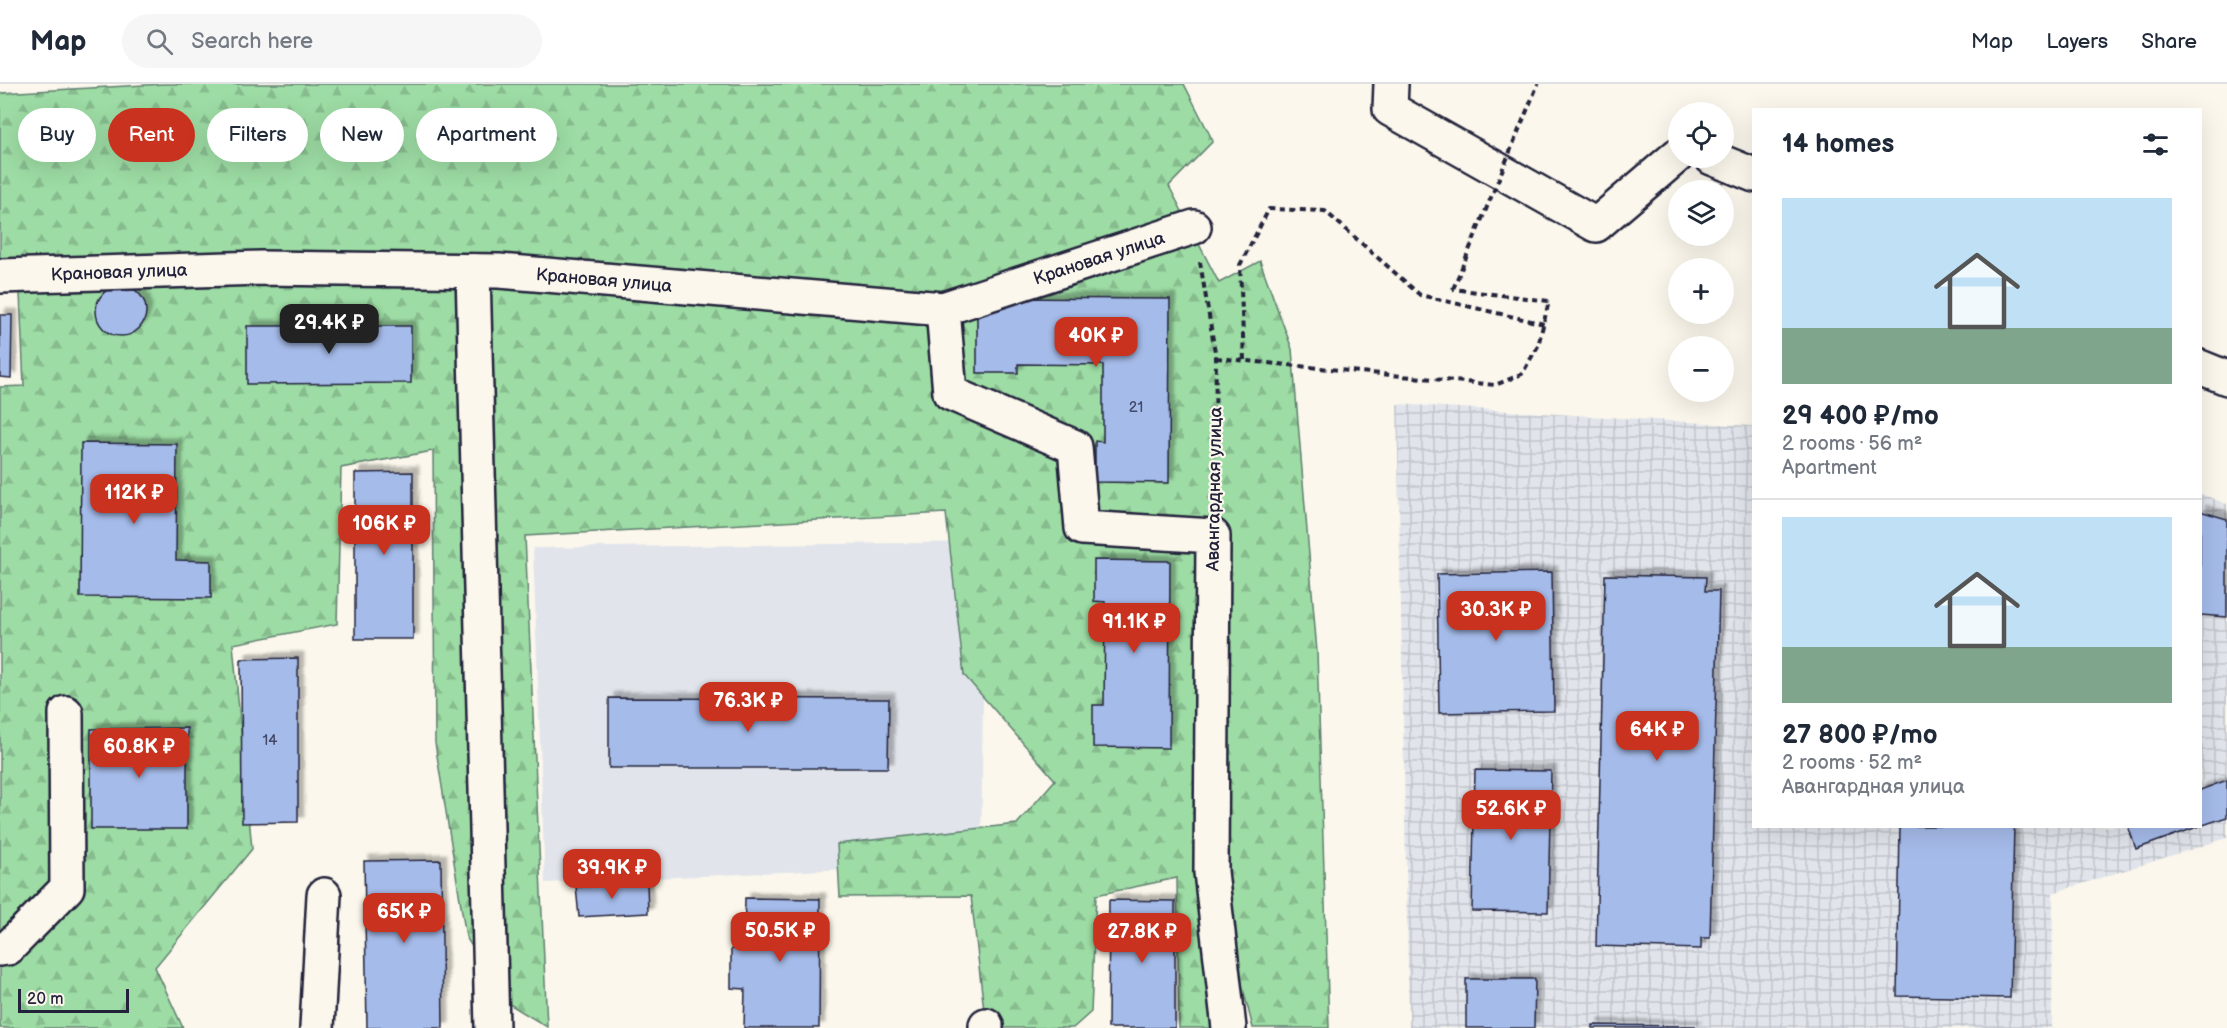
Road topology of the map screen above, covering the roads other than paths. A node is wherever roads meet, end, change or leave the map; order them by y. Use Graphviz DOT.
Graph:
graph roads {
  1 [pos="1391,84"];
  2 [pos="1668,164"];
  3 [pos="1734,167"];
  4 [pos="1752,174"];
  5 [pos="1194,227"];
  6 [pos="473,271"];
  7 [pos="0,276"];
  8 [pos="943,309"];
  9 [pos="2202,367"];
  10 [pos="2227,378"];
  11 [pos="66,713"];
  12 [pos="324,895"];
  13 [pos="0,949"];
  14 [pos="317,1028"];
  15 [pos="492,1028"];
  16 [pos="1228,1028"];
  1 -- 2 [label="street"];
  3 -- 4 [label="street"];
  5 -- 8 [label="street, Крановая улица"];
  6 -- 7 [label="street, Крановая улица"];
  6 -- 8 [label="street, Крановая улица"];
  6 -- 15 [label="street"];
  8 -- 16 [label="street, Авангардная улица"];
  9 -- 10 [label="street"];
  11 -- 13 [label="street"];
  12 -- 14 [label="street"];
}
